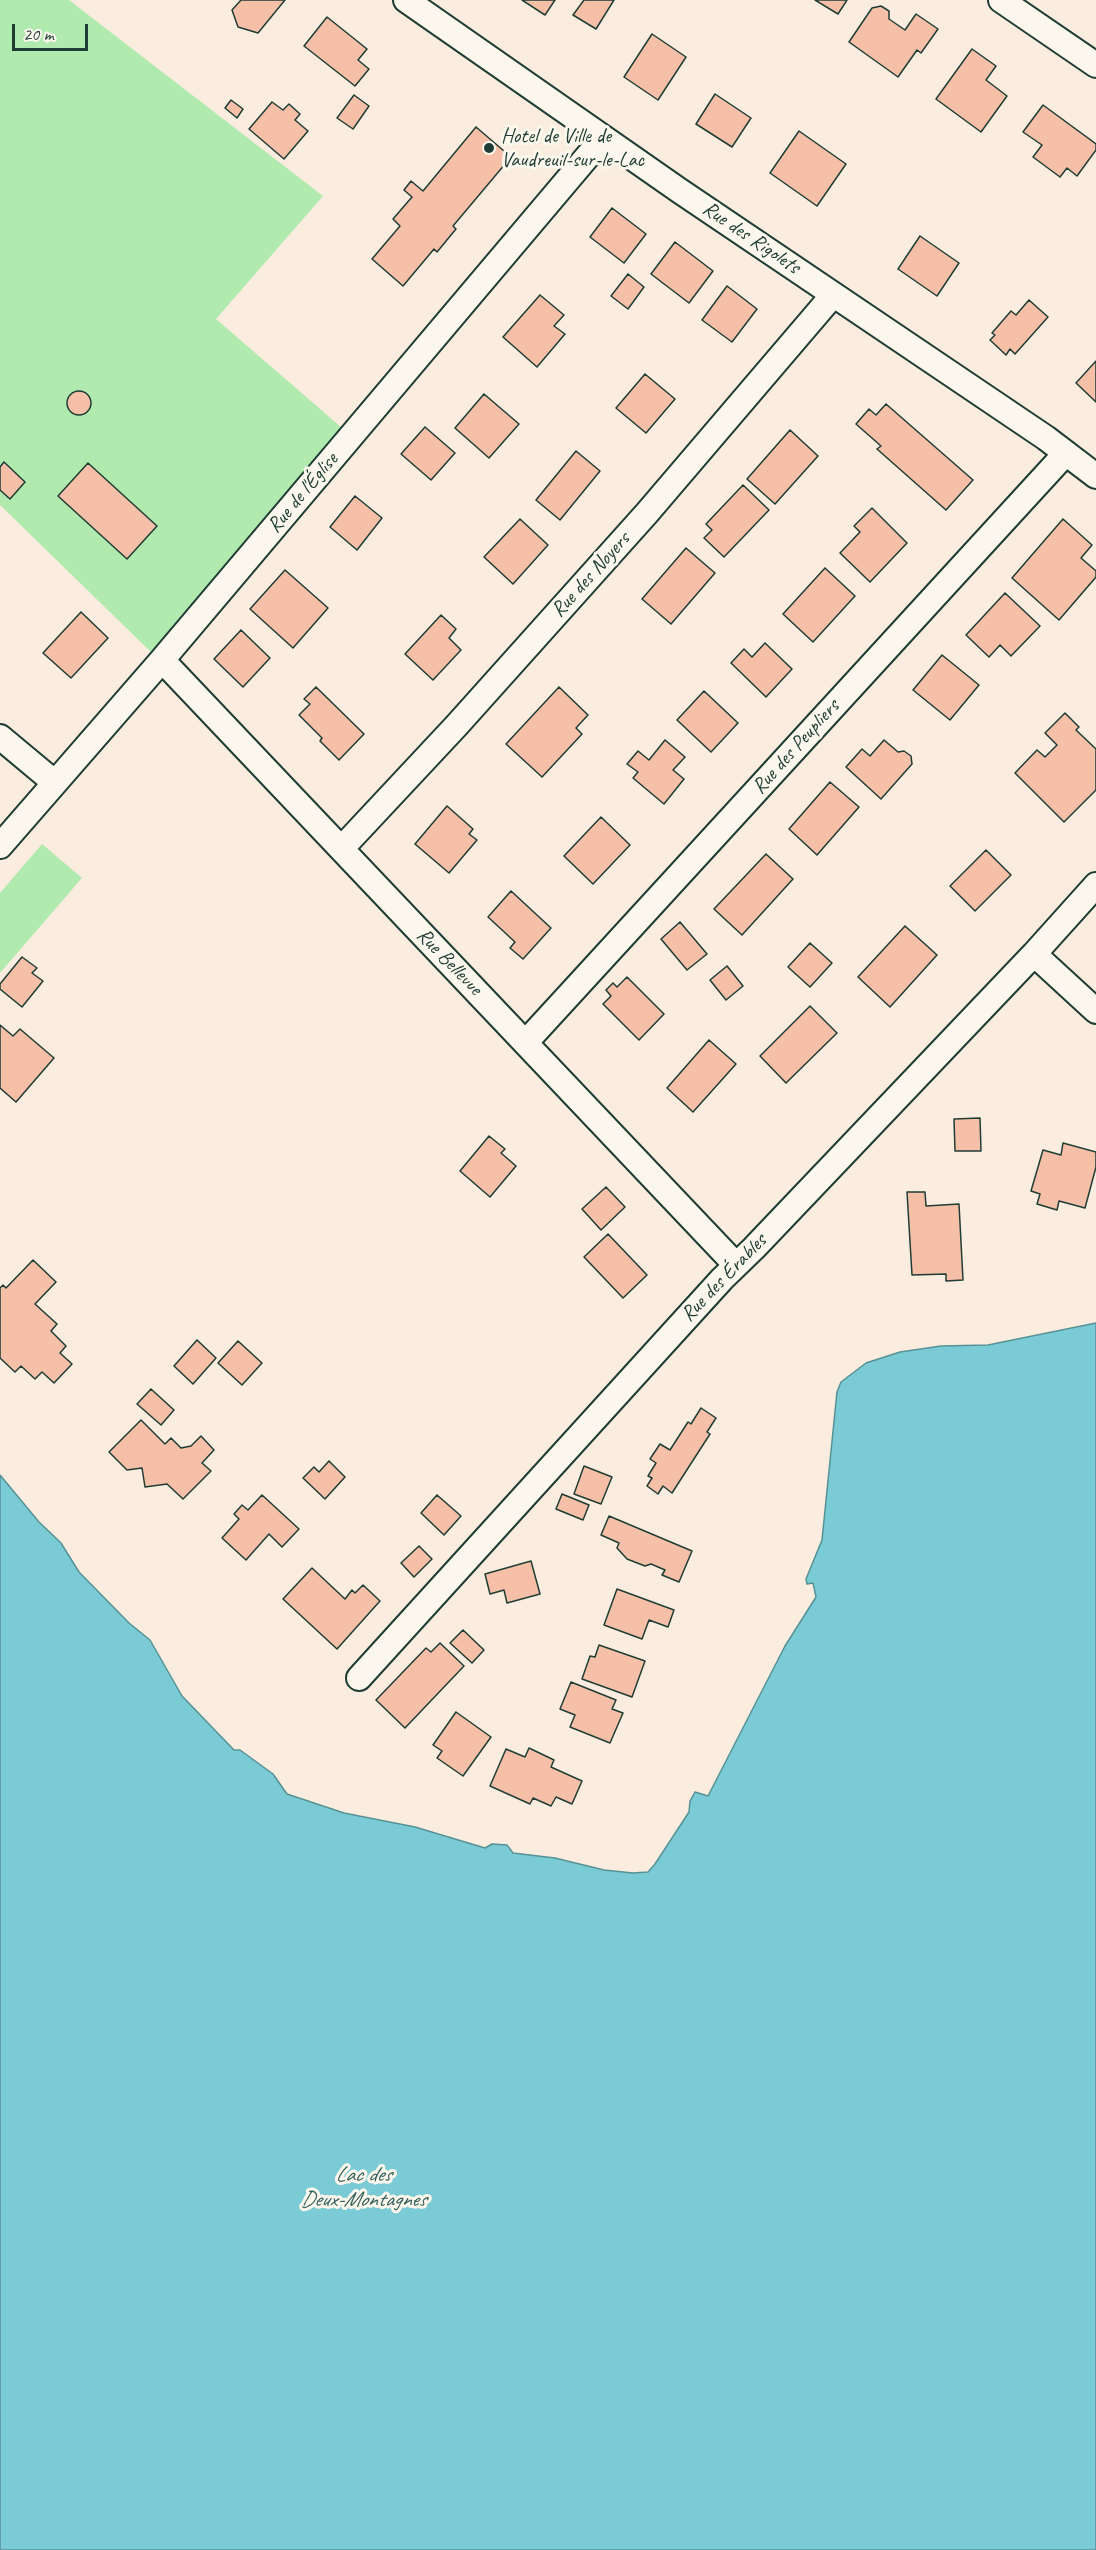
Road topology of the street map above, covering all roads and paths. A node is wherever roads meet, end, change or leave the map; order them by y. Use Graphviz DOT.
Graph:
graph roads {
  1 [pos="406,0"];
  2 [pos="1001,0"];
  3 [pos="1096,65"];
  4 [pos="603,138"];
  5 [pos="833,295"];
  6 [pos="1066,453"];
  7 [pos="1096,476"];
  8 [pos="162,660"];
  9 [pos="0,737"];
  10 [pos="54,782"];
  11 [pos="0,846"];
  12 [pos="342,848"];
  13 [pos="1096,885"];
  14 [pos="1034,954"];
  15 [pos="1096,1011"];
  16 [pos="526,1042"];
  17 [pos="736,1265"];
  18 [pos="359,1678"];
  1 -- 4 [label="street, Rue des Rigolets"];
  2 -- 3 [label="street"];
  4 -- 5 [label="street, Rue des Rigolets"];
  4 -- 8 [label="street, Rue de l'Église"];
  5 -- 6 [label="street, Rue des Rigolets"];
  5 -- 12 [label="street, Rue des Noyers"];
  6 -- 7 [label="street, Rue des Rigolets"];
  6 -- 16 [label="street, Rue des Peupliers"];
  8 -- 10 [label="street, Rue de l'Église"];
  8 -- 12 [label="street, Rue Bellevue"];
  9 -- 10 [label="street"];
  10 -- 11 [label="street, Rue de l'Église"];
  12 -- 16 [label="street, Rue Bellevue"];
  13 -- 14 [label="street, Rue des Érables"];
  14 -- 15 [label="street"];
  14 -- 17 [label="street, Rue des Érables"];
  16 -- 17 [label="street, Rue Bellevue"];
  17 -- 18 [label="street, Rue des Érables"];
}
